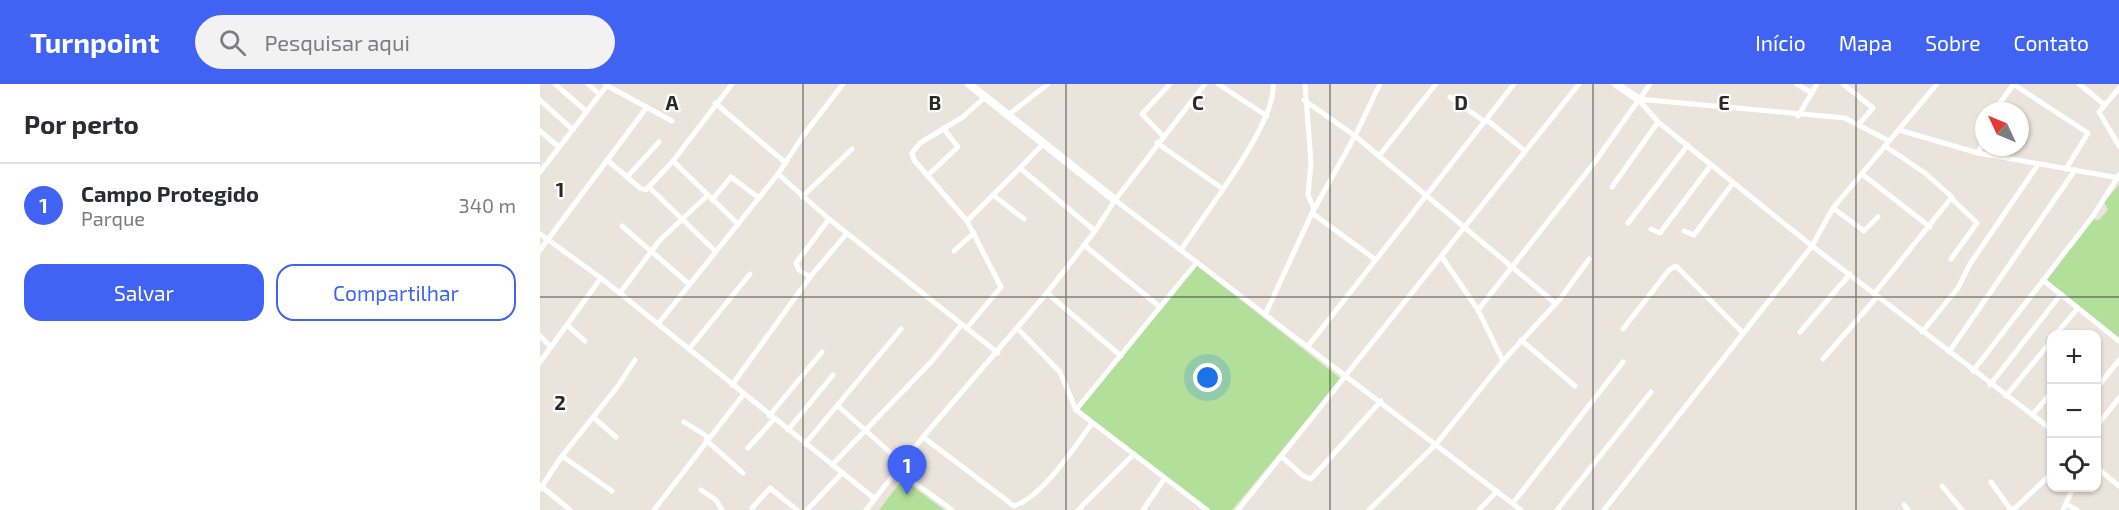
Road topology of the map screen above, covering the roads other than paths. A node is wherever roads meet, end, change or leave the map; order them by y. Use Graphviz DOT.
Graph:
graph roads {
  1 [pos="555,84"];
  2 [pos="588,84"];
  3 [pos="732,84"];
  4 [pos="843,84"];
  5 [pos="969,84"];
  6 [pos="1048,84"];
  7 [pos="1170,84"];
  8 [pos="1205,84"];
  9 [pos="1218,84"];
  10 [pos="1273,84"];
  11 [pos="1305,84"];
  12 [pos="1380,84"];
  13 [pos="1436,84"];
  14 [pos="1514,84"];
  15 [pos="1580,84"];
  16 [pos="1616,84"];
  17 [pos="1650,84"];
  18 [pos="1797,84"];
  19 [pos="1816,84"];
  20 [pos="1843,84"];
  21 [pos="1937,84"];
  22 [pos="2013,84"];
  23 [pos="2079,84"];
  24 [pos="607,85"];
  25 [pos="2119,88"];
  26 [pos="1812,93"];
  27 [pos="599,94"];
  28 [pos="985,97"];
  29 [pos="1450,97"];
  30 [pos="1638,99"];
  31 [pos="540,100"];
  32 [pos="1304,100"];
  33 [pos="2000,102"];
  34 [pos="716,103"];
  35 [pos="2105,105"];
  36 [pos="648,107"];
  37 [pos="586,111"];
  38 [pos="1008,114"];
  39 [pos="1267,116"];
  40 [pos="1798,116"];
  41 [pos="672,121"];
  42 [pos="1486,121"];
  43 [pos="1658,122"];
  44 [pos="1859,124"];
  45 [pos="943,128"];
  46 [pos="540,130"];
  47 [pos="573,130"];
  48 [pos="1899,130"];
  49 [pos="1162,136"];
  50 [pos="1355,136"];
  51 [pos="659,142"];
  52 [pos="1044,143"];
  53 [pos="1157,143"];
  54 [pos="1887,144"];
  55 [pos="1688,145"];
  56 [pos="2119,146"];
  57 [pos="559,147"];
  58 [pos="852,149"];
  59 [pos="1525,151"];
  60 [pos="1975,152"];
  61 [pos="1379,156"];
  62 [pos="1992,156"];
  63 [pos="540,160"];
  64 [pos="607,160"];
  65 [pos="673,161"];
  66 [pos="786,163"];
  67 [pos="546,165"];
  68 [pos="1711,165"];
  69 [pos="2037,166"];
  70 [pos="1020,168"];
  71 [pos="2066,169"];
  72 [pos="2075,170"];
  73 [pos="540,172"];
  74 [pos="778,174"];
  75 [pos="1862,174"];
  76 [pos="927,176"];
  77 [pos="627,177"];
  78 [pos="2119,177"];
  79 [pos="1733,183"];
  80 [pos="649,187"];
  81 [pos="1612,187"];
  82 [pos="1223,189"];
  83 [pos="993,195"];
  84 [pos="1426,195"];
  85 [pos="802,197"];
  86 [pos="710,198"];
  87 [pos="759,198"];
  88 [pos="1952,199"];
  89 [pos="1114,200"];
  90 [pos="1833,208"];
  91 [pos="1313,211"];
  92 [pos="1878,217"];
  93 [pos="829,219"];
  94 [pos="1024,219"];
  95 [pos="684,220"];
  96 [pos="967,221"];
  97 [pos="1628,223"];
  98 [pos="738,224"];
  99 [pos="622,226"];
  100 [pos="1930,227"];
  101 [pos="1465,229"];
  102 [pos="1651,230"];
  103 [pos="1095,231"];
  104 [pos="1684,231"];
  105 [pos="847,233"];
  106 [pos="974,233"];
  107 [pos="540,234"];
  108 [pos="548,240"];
  109 [pos="1084,245"];
  110 [pos="1812,246"];
  111 [pos="540,250"];
  112 [pos="1181,250"];
  113 [pos="652,251"];
  114 [pos="716,251"];
  115 [pos="954,251"];
  116 [pos="1442,257"];
  117 [pos="1589,259"];
  118 [pos="1951,259"];
  119 [pos="1376,260"];
  120 [pos="1197,262"];
  121 [pos="1511,267"];
  122 [pos="750,274"];
  123 [pos="1850,274"];
  124 [pos="810,277"];
  125 [pos="601,278"];
  126 [pos="2043,280"];
  127 [pos="689,284"];
  128 [pos="620,293"];
  129 [pos="1047,293"];
  130 [pos="2061,294"];
  131 [pos="1876,295"];
  132 [pos="1555,303"];
  133 [pos="1161,307"];
  134 [pos="2078,308"];
  135 [pos="1478,310"];
  136 [pos="1265,315"];
  137 [pos="658,324"];
  138 [pos="567,326"];
  139 [pos="965,326"];
  140 [pos="2101,327"];
  141 [pos="901,329"];
  142 [pos="1018,329"];
  143 [pos="1623,329"];
  144 [pos="2059,330"];
  145 [pos="2100,330"];
  146 [pos="1800,332"];
  147 [pos="1922,332"];
  148 [pos="1743,333"];
  149 [pos="540,336"];
  150 [pos="1521,340"];
  151 [pos="585,341"];
  152 [pos="2119,341"];
  153 [pos="1308,346"];
  154 [pos="2047,346"];
  155 [pos="551,347"];
  156 [pos="689,350"];
  157 [pos="822,352"];
  158 [pos="998,352"];
  159 [pos="1949,352"];
  160 [pos="1121,356"];
  161 [pos="1823,359"];
  162 [pos="635,360"];
  163 [pos="2119,360"];
  164 [pos="1503,361"];
  165 [pos="540,362"];
  166 [pos="1623,362"];
  167 [pos="1973,371"];
  168 [pos="833,375"];
  169 [pos="1348,375"];
  170 [pos="2101,384"];
  171 [pos="732,385"];
  172 [pos="1990,385"];
  173 [pos="1575,386"];
  174 [pos="1651,392"];
  175 [pos="743,395"];
  176 [pos="2006,396"];
  177 [pos="2047,398"];
  178 [pos="2119,398"];
  179 [pos="1381,401"];
  180 [pos="838,406"];
  181 [pos="1077,410"];
  182 [pos="2032,416"];
  183 [pos="593,417"];
  184 [pos="772,417"];
  185 [pos="684,422"];
  186 [pos="2101,422"];
  187 [pos="1092,423"];
  188 [pos="2047,426"];
  189 [pos="788,430"];
  190 [pos="863,430"];
  191 [pos="616,437"];
  192 [pos="923,437"];
  193 [pos="707,439"];
  194 [pos="1437,443"];
  195 [pos="805,444"];
  196 [pos="748,448"];
  197 [pos="1134,454"];
  198 [pos="561,456"];
  199 [pos="1282,457"];
  200 [pos="902,463"];
  201 [pos="832,465"];
  202 [pos="896,469"];
  203 [pos="2101,470"];
  204 [pos="743,473"];
  205 [pos="842,473"];
  206 [pos="1165,478"];
  207 [pos="2047,478"];
  208 [pos="1991,482"];
  209 [pos="1942,486"];
  210 [pos="2119,486"];
  211 [pos="540,487"];
  212 [pos="701,490"];
  213 [pos="612,491"];
  214 [pos="1497,491"];
  215 [pos="2071,492"];
  216 [pos="875,499"];
  217 [pos="1513,503"];
  218 [pos="2064,507"];
  219 [pos="752,508"];
  220 [pos="570,510"];
  221 [pos="654,510"];
  222 [pos="722,510"];
  223 [pos="797,510"];
  224 [pos="807,510"];
  225 [pos="866,510"];
  226 [pos="952,510"];
  227 [pos="1078,510"];
  228 [pos="1143,510"];
  229 [pos="1207,510"];
  230 [pos="1238,510"];
  231 [pos="1369,510"];
  232 [pos="1479,510"];
  233 [pos="1521,510"];
  234 [pos="1557,510"];
  235 [pos="1604,510"];
  236 [pos="1962,510"];
  237 [pos="2012,510"];
  238 [pos="2076,510"];
  1 -- 37 [label="street"];
  2 -- 27 [label="street"];
  3 -- 34 [label="street"];
  4 -- 66 [label="street"];
  5 -- 28 [label="street"];
  6 -- 38 [label="street"];
  7 -- 49 [label="street"];
  8 -- 49 [label="street"];
  9 -- 39 [label="street"];
  10 -- 39 [label="street"];
  11 -- 32 [label="street"];
  12 -- 50 [label="street"];
  13 -- 61 [label="street"];
  14 -- 42 [label="street"];
  15 -- 59 [label="street"];
  16 -- 30 [label="street"];
  17 -- 30 [label="street"];
  18 -- 26 [label="street"];
  19 -- 26 [label="street"];
  20 -- 44 [label="street"];
  21 -- 48 [label="street"];
  22 -- 33 [label="street"];
  22 -- 71 [label="street"];
  23 -- 35 [label="street"];
  24 -- 27 [label="street"];
  24 -- 36 [label="street"];
  25 -- 35 [label="street"];
  26 -- 40 [label="street"];
  27 -- 37 [label="street"];
  28 -- 38 [label="street"];
  28 -- 45 [label="street"];
  29 -- 42 [label="street"];
  30 -- 40 [label="street"];
  30 -- 43 [label="street"];
  30 -- 121 [label="street"];
  31 -- 47 [label="street"];
  32 -- 50 [label="street"];
  32 -- 91 [label="street"];
  34 -- 65 [label="street"];
  34 -- 66 [label="street"];
  35 -- 56 [label="street"];
  36 -- 41 [label="street"];
  36 -- 64 [label="street"];
  37 -- 47 [label="street"];
  38 -- 52 [label="street"];
  39 -- 82 [label="street"];
  40 -- 44 [label="street"];
  42 -- 59 [label="street"];
  42 -- 84 [label="street"];
  43 -- 55 [label="street"];
  43 -- 81 [label="street"];
  44 -- 54 [label="street"];
  45 -- 76 [label="street"];
  45 -- 76 [label="street"];
  46 -- 57 [label="street"];
  47 -- 57 [label="street"];
  48 -- 54 [label="street"];
  48 -- 60 [label="street"];
  49 -- 53 [label="street"];
  50 -- 61 [label="street"];
  50 -- 91 [label="street"];
  51 -- 77 [label="street"];
  52 -- 70 [label="street"];
  52 -- 89 [label="street"];
  53 -- 82 [label="street"];
  53 -- 89 [label="street"];
  54 -- 75 [label="street"];
  54 -- 88 [label="street"];
  55 -- 68 [label="street"];
  55 -- 97 [label="street"];
  57 -- 67 [label="street"];
  58 -- 85 [label="street"];
  59 -- 101 [label="street"];
  61 -- 84 [label="street"];
  62 -- 69 [label="street"];
  63 -- 67 [label="street"];
  64 -- 77 [label="street"];
  64 -- 108 [label="street"];
  65 -- 80 [label="street"];
  65 -- 86 [label="street"];
  66 -- 74 [label="street"];
  67 -- 73 [label="street"];
  68 -- 79 [label="street"];
  68 -- 102 [label="street"];
  69 -- 71 [label="street"];
  69 -- 147 [label="street"];
  70 -- 83 [label="street"];
  70 -- 103 [label="street"];
  71 -- 72 [label="street"];
  72 -- 78 [label="street"];
  72 -- 159 [label="street"];
  74 -- 85 [label="street"];
  74 -- 87 [label="street"];
  75 -- 90 [label="street"];
  75 -- 100 [label="street"];
  76 -- 96 [label="street"];
  77 -- 80 [label="street"];
  78 -- 126 [label="street"];
  79 -- 104 [label="street"];
  79 -- 110 [label="street"];
  80 -- 95 [label="street"];
  82 -- 112 [label="street"];
  83 -- 94 [label="street"];
  83 -- 96 [label="street"];
  84 -- 101 [label="street"];
  84 -- 119 [label="street"];
  85 -- 93 [label="street"];
  86 -- 87 [label="street"];
  86 -- 95 [label="street"];
  86 -- 98 [label="street"];
  87 -- 98 [label="street"];
  88 -- 100 [label="street"];
  88 -- 118 [label="street"];
  89 -- 103 [label="street"];
  89 -- 112 [label="street"];
  90 -- 92 [label="street"];
  90 -- 110 [label="street"];
  91 -- 119 [label="street"];
  91 -- 136 [label="street"];
  93 -- 105 [label="street"];
  93 -- 124 [label="street"];
  95 -- 113 [label="street"];
  95 -- 114 [label="street"];
  96 -- 106 [label="street"];
  98 -- 114 [label="street"];
  99 -- 113 [label="street"];
  100 -- 131 [label="street"];
  101 -- 116 [label="street"];
  101 -- 121 [label="street"];
  103 -- 109 [label="street"];
  105 -- 124 [label="street"];
  105 -- 139 [label="street"];
  106 -- 115 [label="street"];
  106 -- 139 [label="street"];
  107 -- 108 [label="street"];
  108 -- 111 [label="street"];
  108 -- 125 [label="street"];
  109 -- 129 [label="street"];
  109 -- 133 [label="street"];
  110 -- 123 [label="street"];
  110 -- 148 [label="street"];
  112 -- 120 [label="street"];
  113 -- 127 [label="street"];
  113 -- 128 [label="street"];
  114 -- 127 [label="street"];
  116 -- 135 [label="street"];
  116 -- 169 [label="street"];
  117 -- 132 [label="street"];
  119 -- 153 [label="street"];
  120 -- 133 [label="street"];
  120 -- 136 [label="street"];
  121 -- 132 [label="street"];
  121 -- 135 [label="street"];
  122 -- 156 [label="street"];
  123 -- 131 [label="street"];
  123 -- 146 [label="street"];
  124 -- 171 [label="street"];
  125 -- 128 [label="street"];
  125 -- 138 [label="street"];
  126 -- 130 [label="street"];
  126 -- 167 [label="street"];
  127 -- 137 [label="street"];
  128 -- 137 [label="street"];
  129 -- 142 [label="street"];
  129 -- 160 [label="street"];
  130 -- 134 [label="street"];
  130 -- 172 [label="street"];
  131 -- 147 [label="street"];
  131 -- 161 [label="street"];
  132 -- 150 [label="street"];
  133 -- 160 [label="street"];
  134 -- 140 [label="street"];
  134 -- 144 [label="street"];
  135 -- 164 [label="street"];
  136 -- 153 [label="street"];
  137 -- 156 [label="street"];
  138 -- 151 [label="street"];
  138 -- 155 [label="street"];
  139 -- 158 [label="street"];
  139 -- 190 [label="street"];
  140 -- 145 [label="street"];
  140 -- 152 [label="street"];
  141 -- 180 [label="street"];
  142 -- 158 [label="street"];
  142 -- 181 [label="street"];
  143 -- 148 [label="street"];
  147 -- 159 [label="street"];
  148 -- 235 [label="street"];
  149 -- 155 [label="street"];
  150 -- 164 [label="street"];
  150 -- 173 [label="street"];
  153 -- 169 [label="street"];
  154 -- 176 [label="street"];
  155 -- 165 [label="street"];
  156 -- 171 [label="street"];
  157 -- 184 [label="street"];
  158 -- 192 [label="street"];
  159 -- 167 [label="street"];
  160 -- 181 [label="street"];
  162 -- 183 [label="street"];
  163 -- 170 [label="street"];
  164 -- 194 [label="street"];
  166 -- 217 [label="street"];
  167 -- 172 [label="street"];
  168 -- 189 [label="street"];
  169 -- 179 [label="street"];
  169 -- 199 [label="street"];
  171 -- 175 [label="street"];
  172 -- 176 [label="street"];
  174 -- 234 [label="street"];
  175 -- 184 [label="street"];
  175 -- 193 [label="street"];
  176 -- 182 [label="street"];
  177 -- 182 [label="street"];
  178 -- 186 [label="street"];
  179 -- 194 [label="street"];
  179 -- 199 [label="street"];
  180 -- 190 [label="street"];
  180 -- 195 [label="street"];
  181 -- 187 [label="street"];
  182 -- 188 [label="street"];
  183 -- 191 [label="street"];
  183 -- 198 [label="street"];
  184 -- 189 [label="street"];
  184 -- 196 [label="street"];
  185 -- 193 [label="street"];
  187 -- 192 [label="street"];
  187 -- 197 [label="street"];
  189 -- 195 [label="street"];
  190 -- 200 [label="street"];
  190 -- 201 [label="street"];
  192 -- 200 [label="street"];
  193 -- 204 [label="street"];
  193 -- 221 [label="street"];
  194 -- 214 [label="street"];
  194 -- 231 [label="street"];
  195 -- 201 [label="street"];
  197 -- 206 [label="street"];
  197 -- 227 [label="street"];
  198 -- 211 [label="street"];
  198 -- 213 [label="street"];
  199 -- 230 [label="street"];
  200 -- 202 [label="street"];
  201 -- 205 [label="street"];
  202 -- 216 [label="street"];
  202 -- 226 [label="street"];
  203 -- 210 [label="street"];
  205 -- 216 [label="street"];
  205 -- 224 [label="street"];
  206 -- 228 [label="street"];
  206 -- 229 [label="street"];
  207 -- 237 [label="street"];
  208 -- 237 [label="street"];
  209 -- 236 [label="street"];
  211 -- 220 [label="street"];
  212 -- 222 [label="street"];
  214 -- 217 [label="street"];
  214 -- 232 [label="street"];
  215 -- 218 [label="street"];
  216 -- 225 [label="street"];
  217 -- 233 [label="street"];
  218 -- 238 [label="street"];
  219 -- 223 [label="street"];
}
